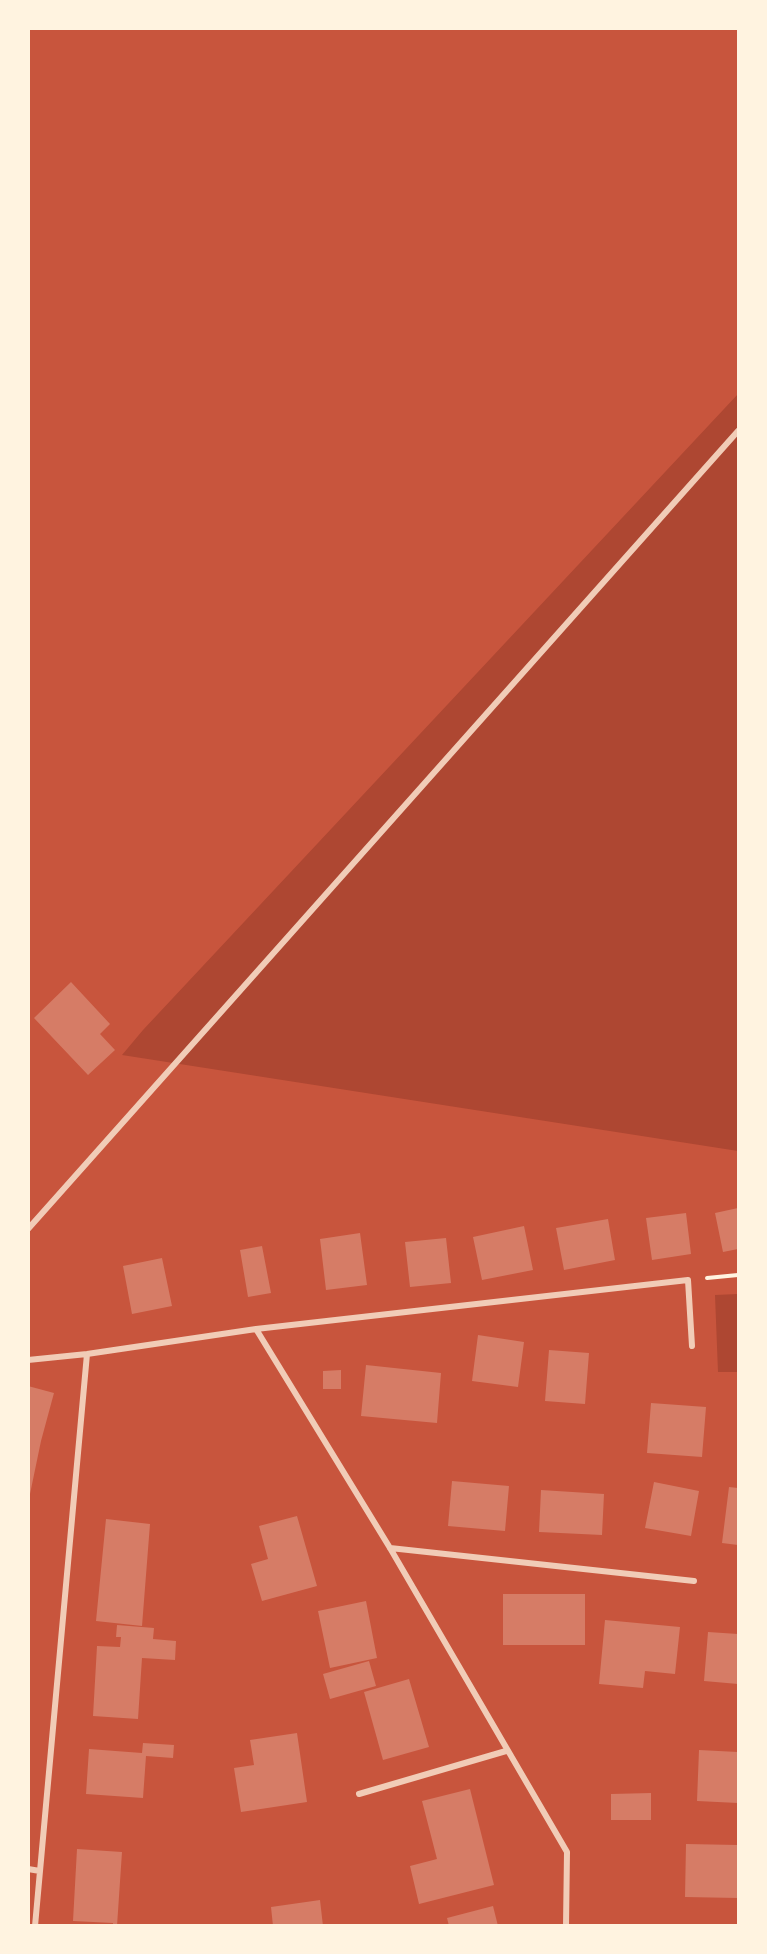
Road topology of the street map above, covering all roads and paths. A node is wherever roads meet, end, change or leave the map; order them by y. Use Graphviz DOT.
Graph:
graph roads {
  1 [pos="738,431"];
  2 [pos="28,1229"];
  3 [pos="738,1275"];
  4 [pos="688,1280"];
  5 [pos="256,1329"];
  6 [pos="692,1346"];
  7 [pos="87,1354"];
  8 [pos="28,1360"];
  9 [pos="390,1548"];
  10 [pos="694,1581"];
  11 [pos="507,1751"];
  12 [pos="359,1794"];
  13 [pos="28,1869"];
  14 [pos="40,1871"];
  15 [pos="35,1926"];
  16 [pos="566,1926"];
  1 -- 2 [label="street"];
  3 -- 4 [label="path"];
  4 -- 5 [label="street"];
  4 -- 6 [label="street"];
  5 -- 7 [label="street"];
  5 -- 9 [label="street"];
  7 -- 8 [label="street"];
  7 -- 14 [label="street"];
  9 -- 10 [label="street"];
  9 -- 11 [label="street"];
  11 -- 12 [label="street"];
  11 -- 16 [label="street"];
  13 -- 14 [label="street"];
  14 -- 15 [label="street"];
}
